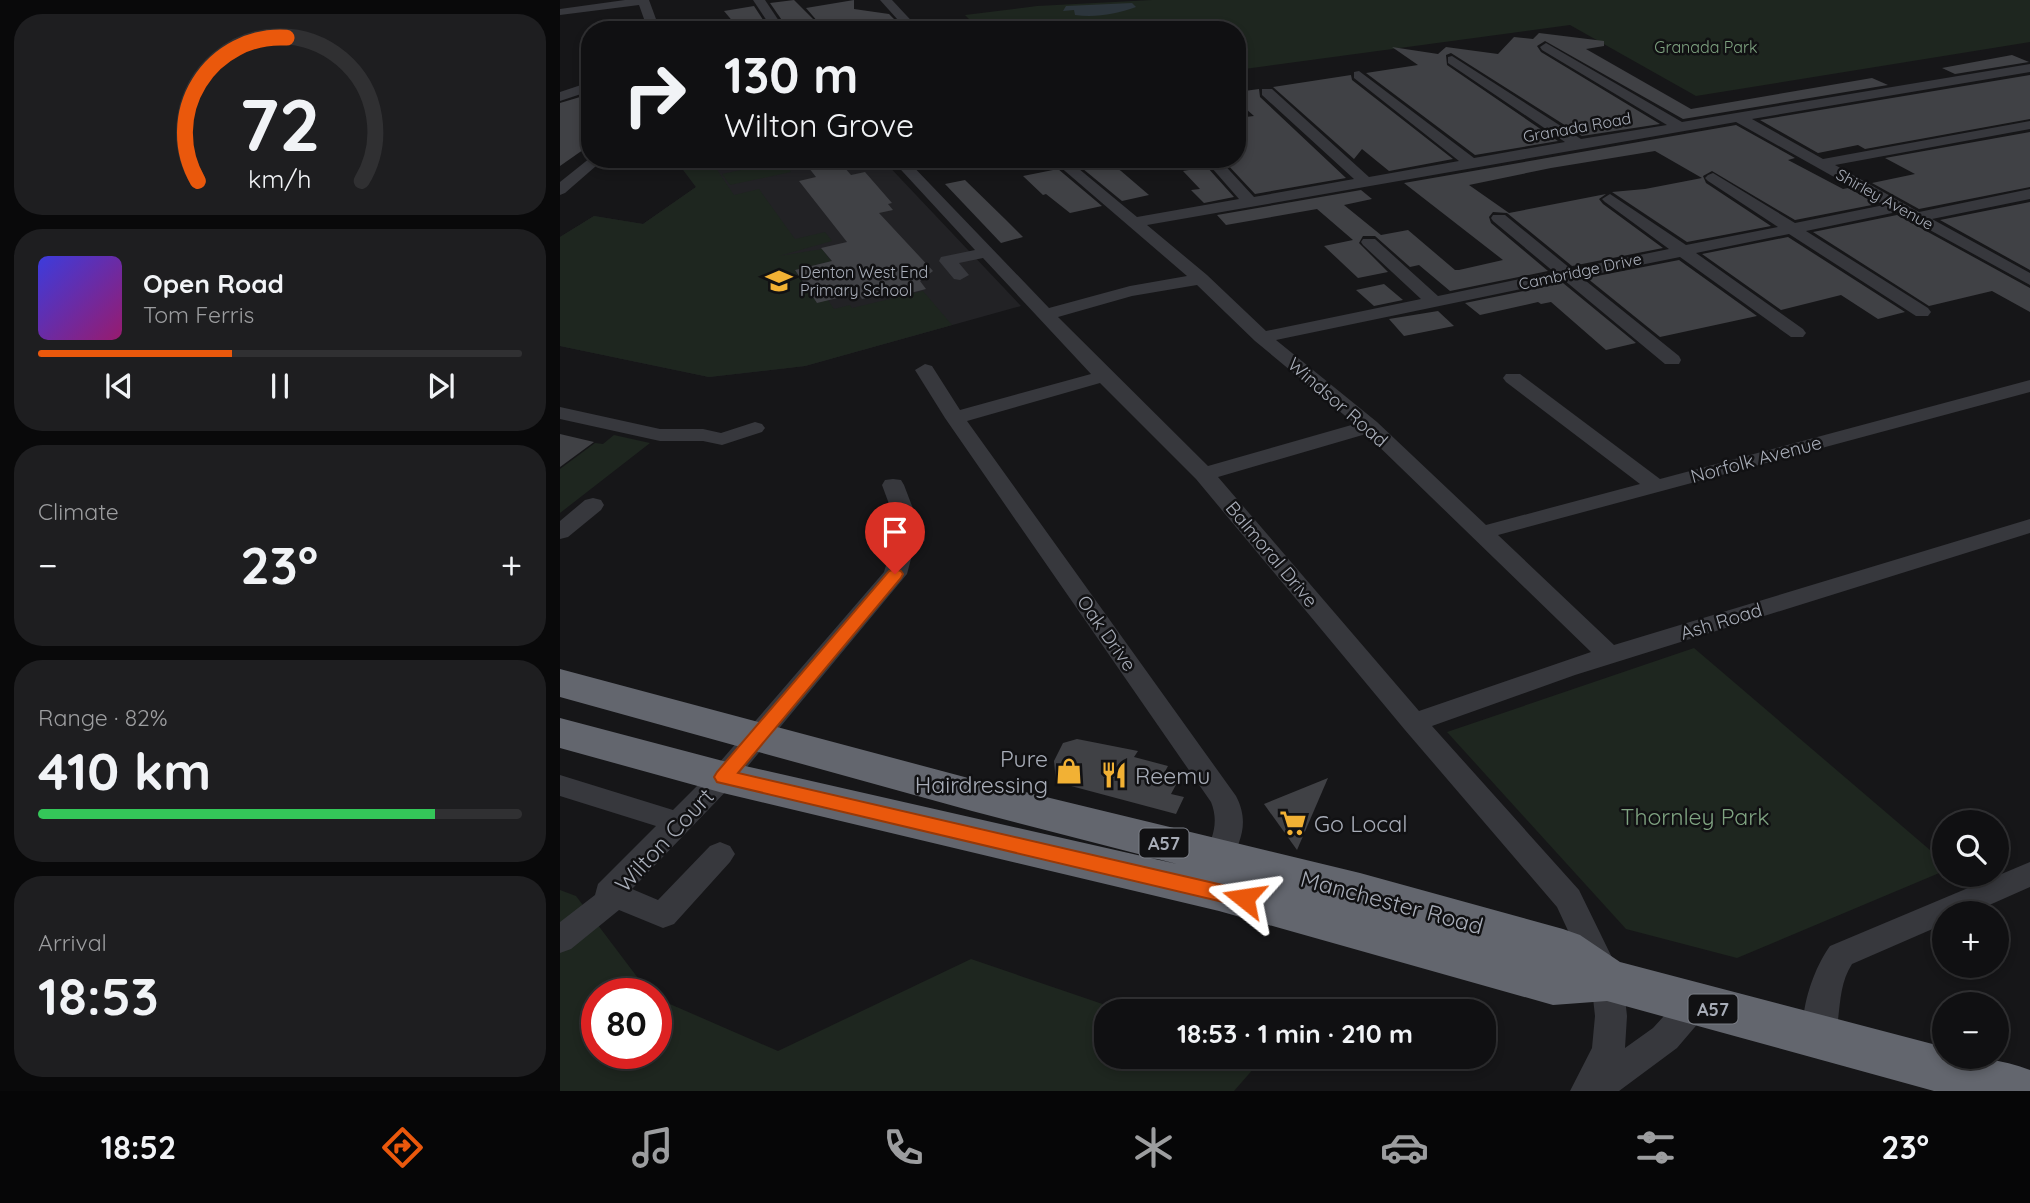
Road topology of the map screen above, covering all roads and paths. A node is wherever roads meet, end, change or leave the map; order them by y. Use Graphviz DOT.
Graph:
graph roads {
  1 [pos="759,0"];
  2 [pos="886,0"];
  3 [pos="643,1"];
  4 [pos="560,12"];
  5 [pos="651,21"];
  6 [pos="773,21"];
  7 [pos="906,21"];
  8 [pos="1546,47"];
  9 [pos="1452,60"];
  10 [pos="2030,68"];
  11 [pos="1359,75"];
  12 [pos="581,89"];
  13 [pos="1267,92"];
  14 [pos="562,95"];
  15 [pos="1740,118"];
  16 [pos="2030,125"];
  17 [pos="1680,127"];
  18 [pos="1578,144"];
  19 [pos="1471,163"];
  20 [pos="1823,163"];
  21 [pos="586,168"];
  22 [pos="907,168"];
  23 [pos="1068,168"];
  24 [pos="1219,168"];
  25 [pos="1713,178"];
  26 [pos="1366,182"];
  27 [pos="560,190"];
  28 [pos="2030,194"];
  29 [pos="1610,199"];
  30 [pos="1250,202"];
  31 [pos="1898,206"];
  32 [pos="1917,217"];
  33 [pos="1499,218"];
  34 [pos="1132,223"];
  35 [pos="1789,228"];
  36 [pos="1369,242"];
  37 [pos="1682,250"];
  38 [pos="986,251"];
  39 [pos="1567,274"];
  40 [pos="960,275"];
  41 [pos="1201,279"];
  42 [pos="2030,280"];
  43 [pos="1432,300"];
  44 [pos="1922,312"];
  45 [pos="1047,314"];
  46 [pos="1797,333"];
  47 [pos="1262,337"];
  48 [pos="1672,360"];
  49 [pos="925,370"];
  50 [pos="1104,376"];
  51 [pos="1513,378"];
  52 [pos="2030,386"];
  53 [pos="560,413"];
  54 [pos="955,418"];
  55 [pos="1370,426"];
  56 [pos="755,428"];
  57 [pos="1204,474"];
  58 [pos="893,485"];
  59 [pos="1657,486"];
  60 [pos="593,505"];
  61 [pos="2030,526"];
  62 [pos="560,532"];
  63 [pos="1481,533"];
  64 [pos="1609,656"];
  65 [pos="560,683"];
  66 [pos="1414,723"];
  67 [pos="560,733"];
  68 [pos="758,737"];
  69 [pos="723,777"];
  70 [pos="560,785"];
  71 [pos="677,822"];
  72 [pos="720,854"];
  73 [pos="1219,856"];
  74 [pos="2030,874"];
  75 [pos="615,896"];
  76 [pos="560,940"];
  77 [pos="1607,980"];
  78 [pos="1695,1004"];
  79 [pos="1819,1037"];
  80 [pos="1590,1091"];
  81 [pos="2022,1091"];
  1 -- 6 [label="street"];
  2 -- 7 [label="street"];
  3 -- 4 [label="street"];
  3 -- 5 [label="street"];
  8 -- 17 [label="street"];
  9 -- 18 [label="street"];
  10 -- 15 [label="street, Granada Road"];
  11 -- 19 [label="street"];
  12 -- 14 [label="street"];
  13 -- 26 [label="street"];
  15 -- 17 [label="street, Granada Road"];
  15 -- 20 [label="street, Shirley Avenue"];
  16 -- 20 [label="street"];
  17 -- 18 [label="street, Granada Road"];
  18 -- 19 [label="street, Granada Road"];
  19 -- 26 [label="street, Granada Road"];
  20 -- 31 [label="street, Shirley Avenue"];
  21 -- 27 [label="street"];
  22 -- 38 [label="street, Balmoral Drive"];
  23 -- 34 [label="street, Windsor Road"];
  24 -- 30 [label="street"];
  25 -- 35 [label="street"];
  26 -- 30 [label="street, Granada Road"];
  28 -- 32 [label="street"];
  29 -- 37 [label="street"];
  30 -- 34 [label="street, Granada Road"];
  31 -- 32 [label="street, Shirley Avenue"];
  31 -- 35 [label="street, Cambridge Drive"];
  32 -- 42 [label="street, Shirley Avenue"];
  33 -- 39 [label="street"];
  34 -- 41 [label="street, Windsor Road"];
  35 -- 37 [label="street, Cambridge Drive"];
  35 -- 44 [label="street"];
  36 -- 43 [label="street"];
  37 -- 39 [label="street, Cambridge Drive"];
  37 -- 46 [label="street"];
  38 -- 40 [label="street"];
  38 -- 45 [label="street, Balmoral Drive"];
  39 -- 43 [label="street, Cambridge Drive"];
  39 -- 48 [label="street"];
  41 -- 45 [label="street"];
  41 -- 47 [label="street, Windsor Road"];
  43 -- 47 [label="street, Cambridge Drive"];
  45 -- 50 [label="street, Balmoral Drive"];
  47 -- 55 [label="street, Windsor Road"];
  49 -- 54 [label="street, Oak Drive"];
  50 -- 54 [label="street"];
  50 -- 57 [label="street, Balmoral Drive"];
  51 -- 59 [label="street"];
  52 -- 59 [label="street, Norfolk Avenue"];
  53 -- 56 [label="street"];
  54 -- 73 [label="street, Oak Drive"];
  55 -- 57 [label="street"];
  55 -- 63 [label="street, Windsor Road"];
  57 -- 66 [label="street, Balmoral Drive"];
  58 -- 68 [label="street, Wilton Court"];
  59 -- 63 [label="street, Norfolk Avenue"];
  60 -- 62 [label="street"];
  61 -- 64 [label="street, Ash Road"];
  63 -- 64 [label="street, Windsor Road"];
  64 -- 66 [label="street, Ash Road"];
  65 -- 68 [label="highway, Manchester Road / A57"];
  66 -- 77 [label="street, Balmoral Drive"];
  67 -- 69 [label="highway, Manchester Road / A57"];
  68 -- 69 [label="street, Wilton Court"];
  68 -- 73 [label="highway, Manchester Road / A57"];
  69 -- 71 [label="street, Wilton Court"];
  69 -- 77 [label="highway, Manchester Road / A57"];
  70 -- 71 [label="street"];
  71 -- 75 [label="street, Wilton Court"];
  72 -- 75 [label="street, Wilton Court"];
  73 -- 77 [label="highway, Manchester Road / A57"];
  74 -- 79 [label="street"];
  75 -- 76 [label="street"];
  77 -- 78 [label="highway, Manchester Road / A57"];
  77 -- 80 [label="street, Balmoral Drive"];
  78 -- 79 [label="highway, Manchester Road / A57"];
  78 -- 80 [label="street"];
  79 -- 81 [label="highway, A57"];
}
